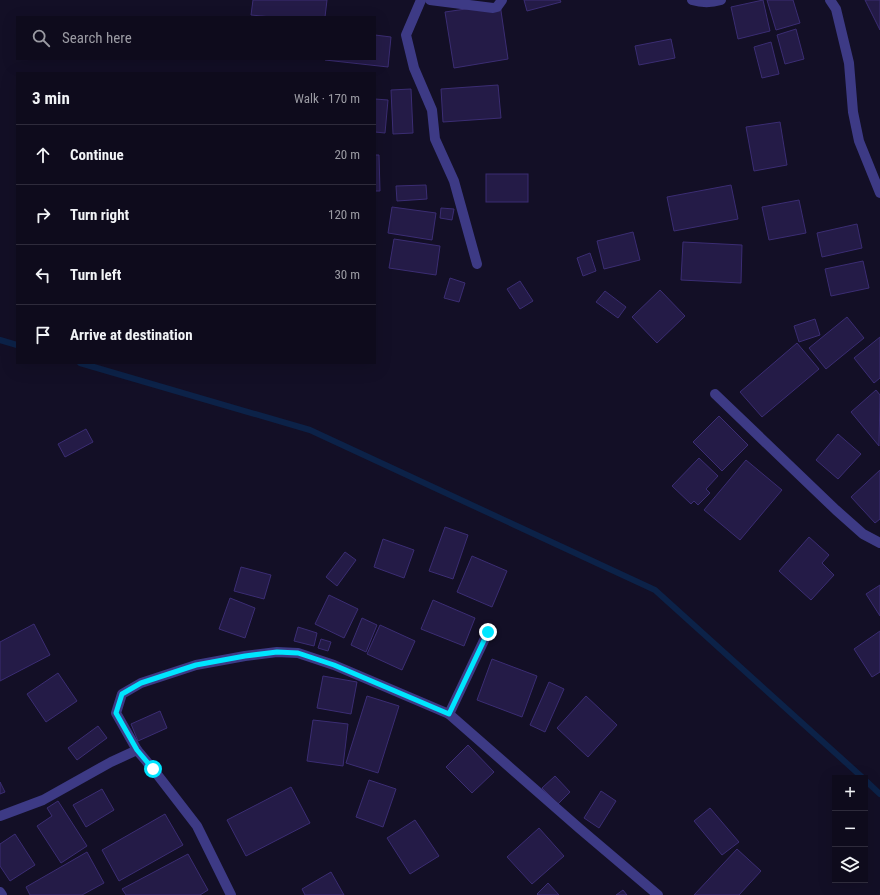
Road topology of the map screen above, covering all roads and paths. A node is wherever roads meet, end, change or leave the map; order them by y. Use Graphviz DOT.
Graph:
graph roads {
  1 [pos="421,0"];
  2 [pos="430,0"];
  3 [pos="502,0"];
  4 [pos="692,0"];
  5 [pos="721,0"];
  6 [pos="830,0"];
  7 [pos="880,193"];
  8 [pos="477,264"];
  9 [pos="715,394"];
  10 [pos="880,543"];
  11 [pos="488,632"];
  12 [pos="449,714"];
  13 [pos="137,750"];
  14 [pos="0,816"];
  15 [pos="0,892"];
  16 [pos="2,895"];
  17 [pos="231,895"];
  18 [pos="658,895"];
  1 -- 8 [label="street"];
  2 -- 3 [label="street"];
  4 -- 5 [label="street"];
  6 -- 7 [label="street"];
  9 -- 10 [label="street"];
  11 -- 12 [label="street"];
  12 -- 13 [label="street"];
  12 -- 18 [label="street"];
  13 -- 14 [label="street"];
  13 -- 17 [label="street"];
  15 -- 16 [label="street"];
}
